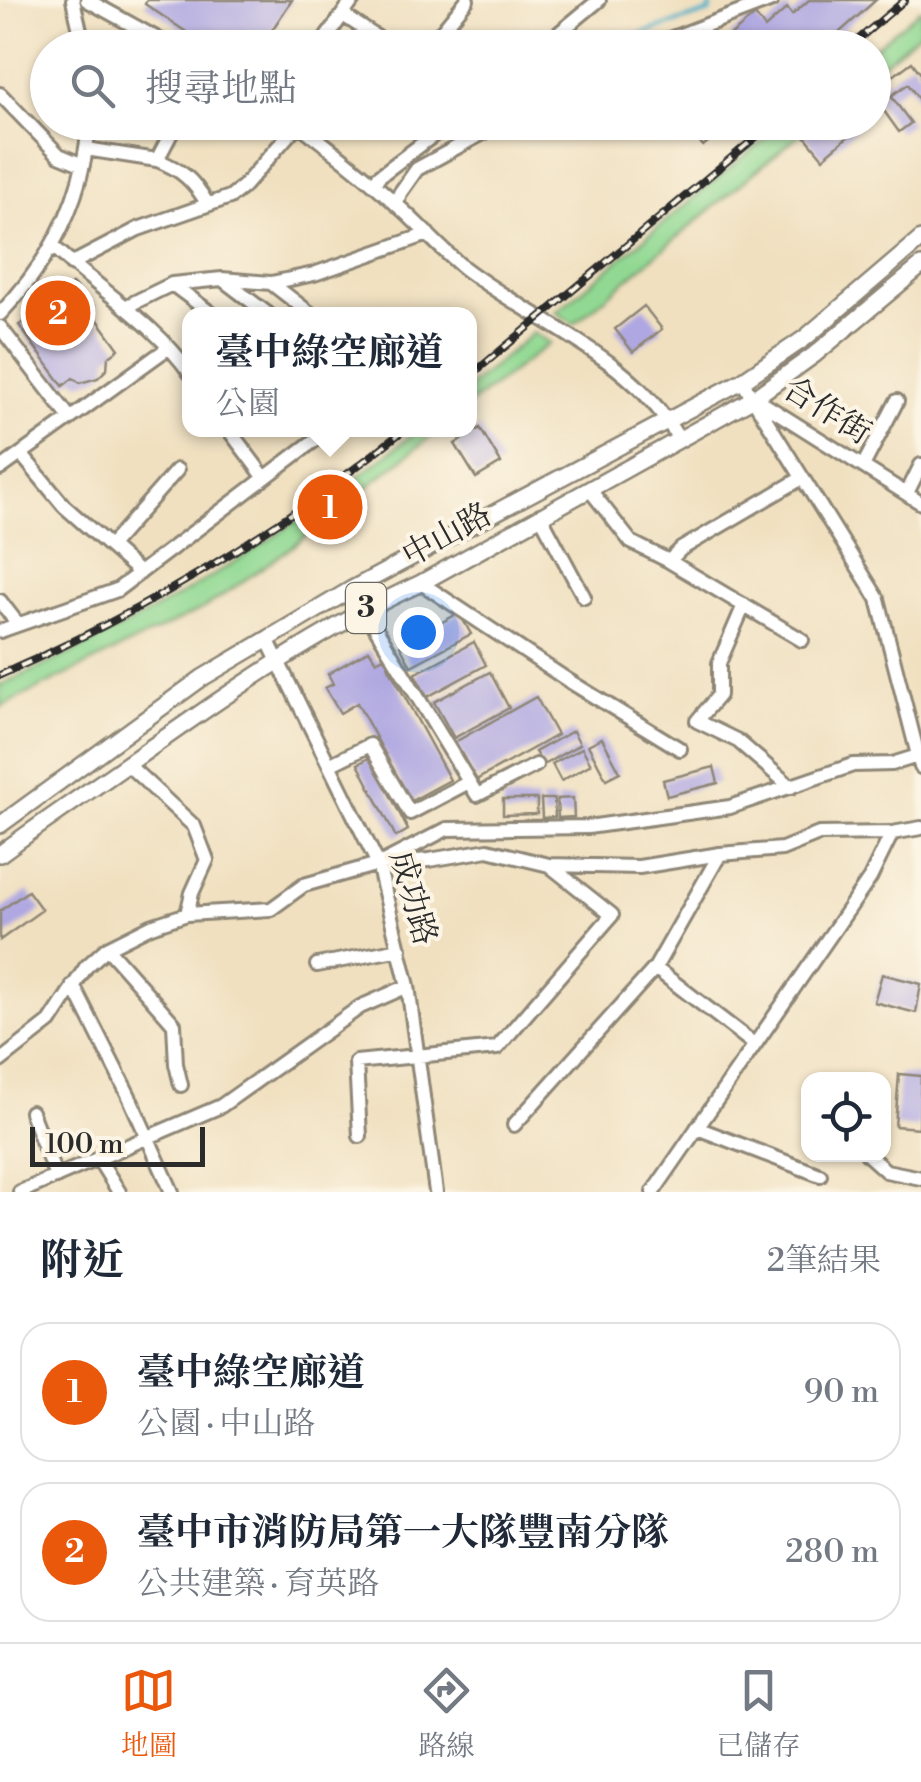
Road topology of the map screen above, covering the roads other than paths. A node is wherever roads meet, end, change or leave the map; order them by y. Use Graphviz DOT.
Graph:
graph roads {
  1 [pos="72,0"];
  2 [pos="87,0"];
  3 [pos="354,0"];
  4 [pos="467,0"];
  5 [pos="599,0"];
  6 [pos="772,0"];
  7 [pos="342,15"];
  8 [pos="80,30"];
  9 [pos="141,30"];
  10 [pos="332,30"];
  11 [pos="365,30"];
  12 [pos="443,30"];
  13 [pos="563,30"];
  14 [pos="693,30"];
  15 [pos="2,102"];
  16 [pos="30,128"];
  17 [pos="43,140"];
  18 [pos="87,140"];
  19 [pos="168,140"];
  20 [pos="283,140"];
  21 [pos="319,140"];
  22 [pos="428,140"];
  23 [pos="471,140"];
  24 [pos="86,149"];
  25 [pos="157,160"];
  26 [pos="83,164"];
  27 [pos="375,184"];
  28 [pos="208,203"];
  29 [pos="397,204"];
  30 [pos="428,234"];
  31 [pos="921,238"];
  32 [pos="54,247"];
  33 [pos="71,264"];
  34 [pos="921,266"];
  35 [pos="222,279"];
  36 [pos="271,283"];
  37 [pos="172,284"];
  38 [pos="126,307"];
  39 [pos="203,307"];
  40 [pos="259,307"];
  41 [pos="302,307"];
  42 [pos="0,314"];
  43 [pos="0,327"];
  44 [pos="168,348"];
  45 [pos="182,365"];
  46 [pos="742,381"];
  47 [pos="754,398"];
  48 [pos="898,402"];
  49 [pos="70,418"];
  50 [pos="669,422"];
  51 [pos="234,437"];
  52 [pos="319,437"];
  53 [pos="678,438"];
  54 [pos="21,454"];
  55 [pos="921,465"];
  56 [pos="863,466"];
  57 [pos="0,469"];
  58 [pos="176,470"];
  59 [pos="264,478"];
  60 [pos="802,478"];
  61 [pos="590,490"];
  62 [pos="907,493"];
  63 [pos="921,503"];
  64 [pos="540,515"];
  65 [pos="110,546"];
  66 [pos="668,561"];
  67 [pos="140,573"];
  68 [pos="421,582"];
  69 [pos="352,590"];
  70 [pos="584,597"];
  71 [pos="0,602"];
  72 [pos="744,605"];
  73 [pos="365,608"];
  74 [pos="18,624"];
  75 [pos="0,631"];
  76 [pos="802,640"];
  77 [pos="268,641"];
  78 [pos="278,661"];
  79 [pos="680,749"];
  80 [pos="920,759"];
  81 [pos="127,764"];
  82 [pos="329,765"];
  83 [pos="536,765"];
  84 [pos="470,782"];
  85 [pos="791,788"];
  86 [pos="0,824"];
  87 [pos="921,828"];
  88 [pos="892,833"];
  89 [pos="0,854"];
  90 [pos="720,854"];
  91 [pos="378,864"];
  92 [pos="549,865"];
  93 [pos="188,914"];
  94 [pos="108,948"];
  95 [pos="400,949"];
  96 [pos="317,964"];
  97 [pos="654,968"];
  98 [pos="74,985"];
  99 [pos="408,986"];
  100 [pos="754,1044"];
  101 [pos="418,1057"];
  102 [pos="0,1061"];
  103 [pos="181,1085"];
  104 [pos="31,1112"];
  105 [pos="514,1125"];
  106 [pos="697,1128"];
  107 [pos="360,1136"];
  108 [pos="148,1137"];
  109 [pos="98,1158"];
  110 [pos="876,1162"];
  111 [pos="820,1174"];
  112 [pos="56,1176"];
  113 [pos="921,1178"];
  114 [pos="654,1191"];
  115 [pos="20,1192"];
  116 [pos="118,1192"];
  117 [pos="172,1192"];
  118 [pos="436,1192"];
  1 -- 8 [label="street"];
  2 -- 9 [label="street"];
  3 -- 7 [label="street"];
  4 -- 12 [label="street"];
  5 -- 13 [label="street"];
  6 -- 14 [label="street"];
  7 -- 10 [label="street"];
  7 -- 11 [label="street"];
  15 -- 16 [label="street"];
  17 -- 26 [label="street"];
  18 -- 24 [label="street"];
  19 -- 25 [label="street"];
  20 -- 28 [label="street"];
  21 -- 27 [label="street"];
  22 -- 27 [label="street"];
  23 -- 29 [label="street"];
  24 -- 25 [label="street"];
  24 -- 26 [label="street"];
  25 -- 28 [label="street"];
  26 -- 32 [label="street"];
  27 -- 29 [label="street"];
  28 -- 33 [label="street"];
  29 -- 30 [label="street"];
  30 -- 36 [label="street"];
  30 -- 50 [label="street"];
  31 -- 46 [label="main road, 中山路 / 3"];
  32 -- 33 [label="street"];
  32 -- 42 [label="street"];
  33 -- 38 [label="street"];
  34 -- 47 [label="main road, 中山路 / 3"];
  35 -- 36 [label="street"];
  35 -- 37 [label="street"];
  35 -- 40 [label="street"];
  36 -- 41 [label="street"];
  37 -- 38 [label="street"];
  37 -- 39 [label="street"];
  38 -- 44 [label="street"];
  43 -- 49 [label="street"];
  44 -- 45 [label="street"];
  44 -- 49 [label="street"];
  46 -- 47 [label="street"];
  46 -- 50 [label="main road, 中山路 / 3"];
  47 -- 53 [label="main road, 中山路 / 3"];
  47 -- 56 [label="street, 合作街"];
  47 -- 60 [label="street"];
  48 -- 56 [label="street"];
  49 -- 54 [label="street"];
  50 -- 53 [label="street"];
  50 -- 69 [label="main road, 中山路 / 3"];
  51 -- 59 [label="street"];
  52 -- 59 [label="street"];
  53 -- 61 [label="main road, 中山路 / 3"];
  54 -- 57 [label="street"];
  54 -- 65 [label="street"];
  55 -- 62 [label="street"];
  56 -- 62 [label="street, 合作街"];
  58 -- 65 [label="street"];
  59 -- 67 [label="street"];
  60 -- 66 [label="street"];
  60 -- 80 [label="street"];
  61 -- 64 [label="main road, 中山路 / 3"];
  61 -- 66 [label="street"];
  62 -- 63 [label="street, 合作街"];
  64 -- 68 [label="main road, 中山路 / 3"];
  64 -- 70 [label="street"];
  65 -- 67 [label="street"];
  66 -- 72 [label="street"];
  67 -- 74 [label="street"];
  68 -- 73 [label="main road, 中山路 / 3"];
  68 -- 79 [label="street"];
  69 -- 73 [label="street"];
  69 -- 77 [label="main road, 中山路 / 3"];
  71 -- 74 [label="street"];
  72 -- 76 [label="street"];
  72 -- 85 [label="street"];
  73 -- 78 [label="main road, 中山路 / 3"];
  73 -- 84 [label="street"];
  74 -- 75 [label="street"];
  77 -- 78 [label="street, 成功路"];
  77 -- 86 [label="main road, 中山路 / 3"];
  78 -- 81 [label="main road, 中山路 / 3"];
  78 -- 82 [label="street, 成功路"];
  80 -- 85 [label="street"];
  81 -- 89 [label="main road, 中山路 / 3"];
  81 -- 93 [label="street"];
  82 -- 84 [label="street"];
  82 -- 91 [label="street, 成功路"];
  83 -- 84 [label="street"];
  85 -- 91 [label="street"];
  87 -- 88 [label="street"];
  88 -- 90 [label="street"];
  88 -- 100 [label="street"];
  90 -- 92 [label="street"];
  90 -- 97 [label="street"];
  91 -- 92 [label="street"];
  91 -- 93 [label="street"];
  91 -- 95 [label="street, 成功路"];
  92 -- 101 [label="street"];
  93 -- 94 [label="street"];
  94 -- 98 [label="street"];
  94 -- 103 [label="street"];
  95 -- 96 [label="street"];
  95 -- 99 [label="street, 成功路"];
  97 -- 100 [label="street"];
  97 -- 105 [label="street"];
  98 -- 102 [label="street"];
  98 -- 108 [label="street"];
  99 -- 101 [label="street, 成功路"];
  99 -- 108 [label="street"];
  100 -- 106 [label="street"];
  101 -- 107 [label="street"];
  101 -- 118 [label="street, 成功路"];
  104 -- 112 [label="street"];
  106 -- 111 [label="street"];
  106 -- 114 [label="street"];
  108 -- 109 [label="street"];
  108 -- 117 [label="street"];
  109 -- 112 [label="street"];
  109 -- 116 [label="street"];
  110 -- 113 [label="street"];
  112 -- 115 [label="street"];
}
